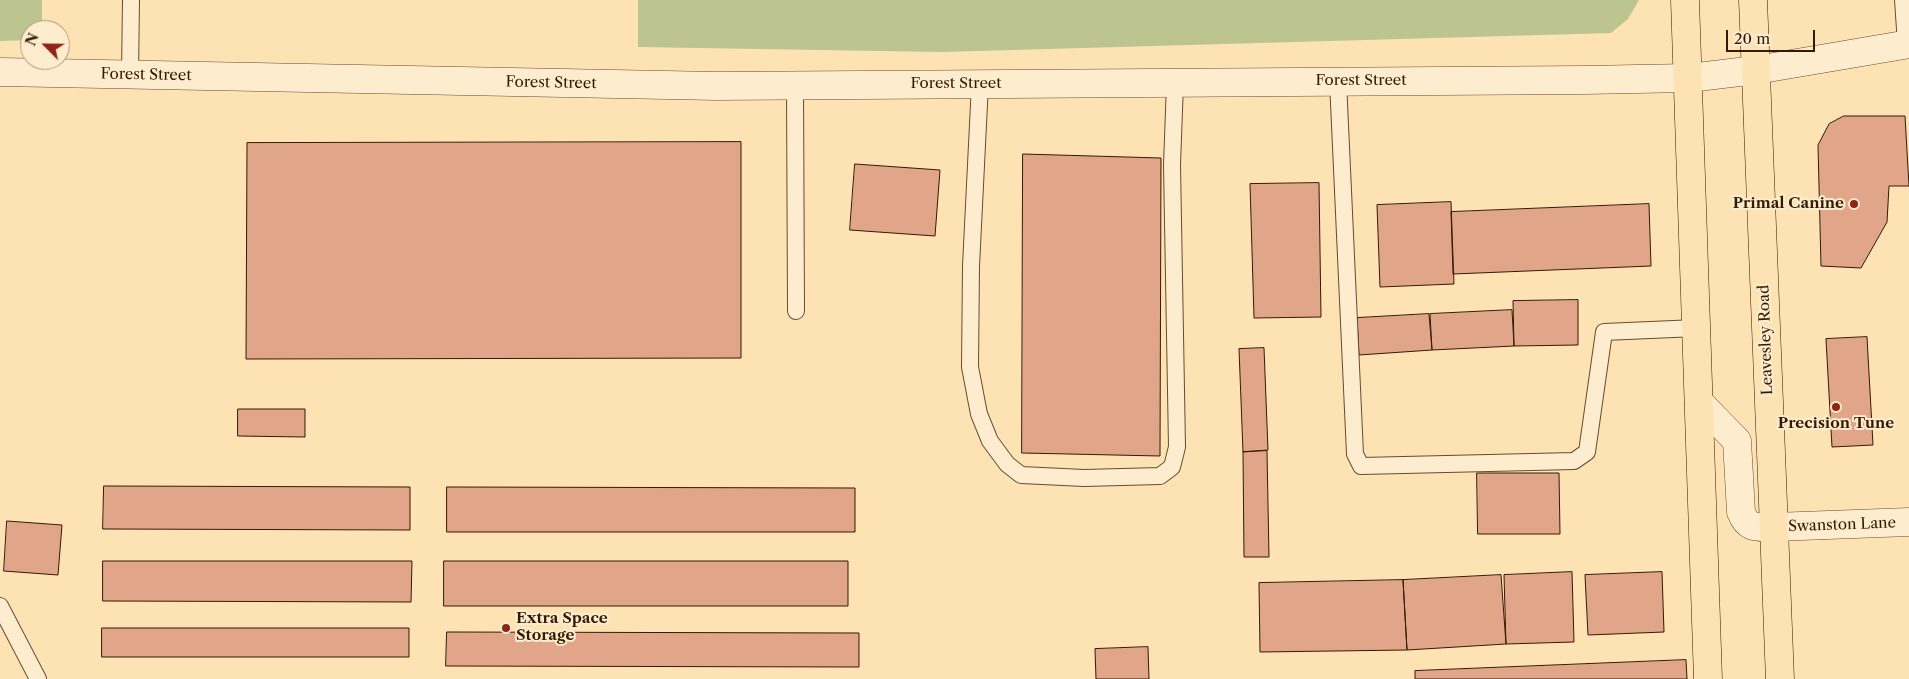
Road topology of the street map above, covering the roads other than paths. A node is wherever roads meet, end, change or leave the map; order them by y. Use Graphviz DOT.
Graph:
graph roads {
  1 [pos="131,0"];
  2 [pos="1685,0"];
  3 [pos="1753,0"];
  4 [pos="1903,0"];
  5 [pos="1907,44"];
  6 [pos="1756,70"];
  7 [pos="0,72"];
  8 [pos="130,75"];
  9 [pos="1689,78"];
  10 [pos="1338,81"];
  11 [pos="1175,83"];
  12 [pos="980,84"];
  13 [pos="795,86"];
  14 [pos="796,311"];
  15 [pos="1697,328"];
  16 [pos="1699,402"];
  17 [pos="1909,522"];
  18 [pos="1774,527"];
  19 [pos="0,606"];
  20 [pos="38,679"];
  21 [pos="1708,679"];
  22 [pos="1780,679"];
  1 -- 8 [label="lane"];
  2 -- 9 [label="main road"];
  3 -- 6 [label="main road, Leavesley Road"];
  4 -- 5 [label="lane"];
  5 -- 6 [label="street, Forest Street"];
  6 -- 9 [label="street, Forest Street"];
  6 -- 18 [label="main road, Leavesley Road"];
  7 -- 8 [label="street, Forest Street"];
  8 -- 13 [label="street, Forest Street"];
  9 -- 10 [label="street, Forest Street"];
  9 -- 15 [label="main road"];
  10 -- 11 [label="street, Forest Street"];
  10 -- 15 [label="lane"];
  11 -- 12 [label="street, Forest Street"];
  11 -- 12 [label="lane"];
  12 -- 13 [label="street, Forest Street"];
  13 -- 14 [label="lane"];
  15 -- 16 [label="main road"];
  16 -- 18 [label="street, Swanston Lane"];
  16 -- 21 [label="main road"];
  17 -- 18 [label="street, Swanston Lane"];
  18 -- 22 [label="main road, Leavesley Road"];
  19 -- 20 [label="lane"];
}
